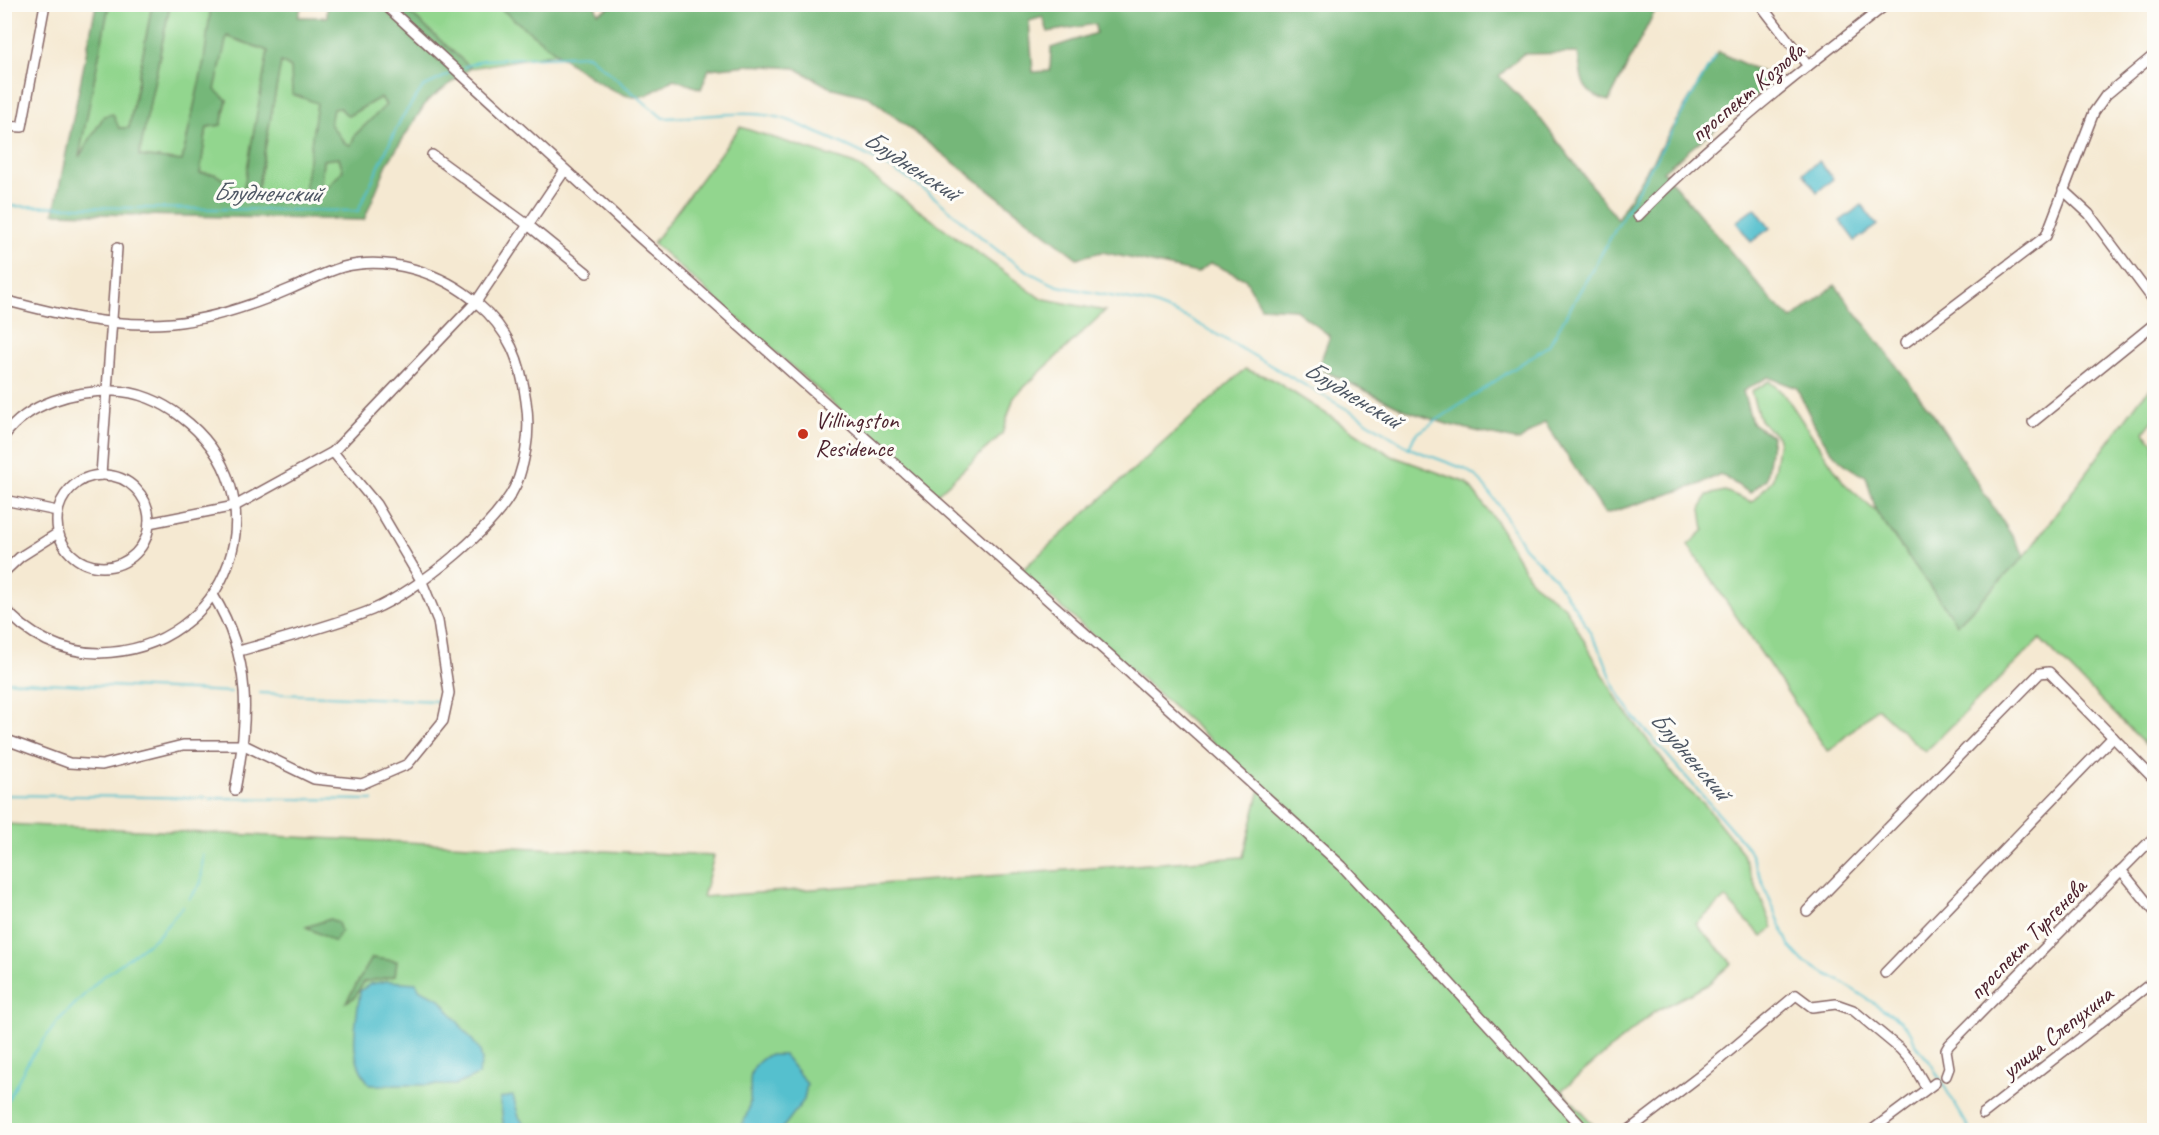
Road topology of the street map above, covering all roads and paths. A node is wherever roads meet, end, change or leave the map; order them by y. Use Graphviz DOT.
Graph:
graph roads {
  1 [pos="45,4"];
  2 [pos="384,4"];
  3 [pos="1760,4"];
  4 [pos="1887,4"];
  5 [pos="2154,55"];
  6 [pos="1808,66"];
  7 [pos="4,126"];
  8 [pos="432,155"];
  9 [pos="565,170"];
  10 [pos="2063,190"];
  11 [pos="1638,216"];
  12 [pos="528,225"];
  13 [pos="117,248"];
  14 [pos="587,273"];
  15 [pos="4,300"];
  16 [pos="2154,301"];
  17 [pos="476,302"];
  18 [pos="113,324"];
  19 [pos="2154,324"];
  20 [pos="1905,343"];
  21 [pos="109,391"];
  22 [pos="2033,422"];
  23 [pos="4,436"];
  24 [pos="333,452"];
  25 [pos="101,475"];
  26 [pos="4,500"];
  27 [pos="236,506"];
  28 [pos="57,511"];
  29 [pos="149,524"];
  30 [pos="58,533"];
  31 [pos="4,572"];
  32 [pos="422,582"];
  33 [pos="213,595"];
  34 [pos="4,607"];
  35 [pos="239,651"];
  36 [pos="2113,736"];
  37 [pos="4,739"];
  38 [pos="244,745"];
  39 [pos="2154,779"];
  40 [pos="235,790"];
  41 [pos="2154,837"];
  42 [pos="2121,870"];
  43 [pos="1808,911"];
  44 [pos="2154,911"];
  45 [pos="1885,973"];
  46 [pos="2154,981"];
  47 [pos="1946,1076"];
  48 [pos="1983,1114"];
  49 [pos="1585,1131"];
  50 [pos="1629,1131"];
  51 [pos="1872,1131"];
  1 -- 7 [label="street"];
  2 -- 9 [label="street"];
  3 -- 6 [label="street"];
  4 -- 6 [label="street, проспект Козлова"];
  5 -- 10 [label="street"];
  6 -- 11 [label="street, проспект Козлова"];
  8 -- 12 [label="street"];
  9 -- 12 [label="street"];
  9 -- 49 [label="street"];
  10 -- 16 [label="street"];
  10 -- 20 [label="street"];
  12 -- 14 [label="street"];
  12 -- 17 [label="street"];
  13 -- 18 [label="street"];
  15 -- 18 [label="street"];
  17 -- 18 [label="street"];
  17 -- 24 [label="street"];
  17 -- 32 [label="street"];
  18 -- 21 [label="street"];
  19 -- 22 [label="street"];
  21 -- 23 [label="street"];
  21 -- 25 [label="street"];
  21 -- 27 [label="street"];
  24 -- 27 [label="street"];
  24 -- 32 [label="street"];
  25 -- 28 [label="street"];
  25 -- 29 [label="street"];
  26 -- 28 [label="street"];
  27 -- 29 [label="street"];
  27 -- 33 [label="street"];
  28 -- 30 [label="street"];
  29 -- 30 [label="street"];
  30 -- 31 [label="street"];
  32 -- 35 [label="street"];
  32 -- 38 [label="street"];
  33 -- 34 [label="street"];
  33 -- 35 [label="street"];
  35 -- 38 [label="street"];
  36 -- 39 [label="street"];
  36 -- 43 [label="street"];
  36 -- 45 [label="street"];
  37 -- 38 [label="street"];
  38 -- 40 [label="street"];
  41 -- 42 [label="street, проспект Тургенева"];
  42 -- 44 [label="street"];
  42 -- 47 [label="street, проспект Тургенева"];
  46 -- 48 [label="street, улица Слепухина"];
  50 -- 51 [label="street"];
}
